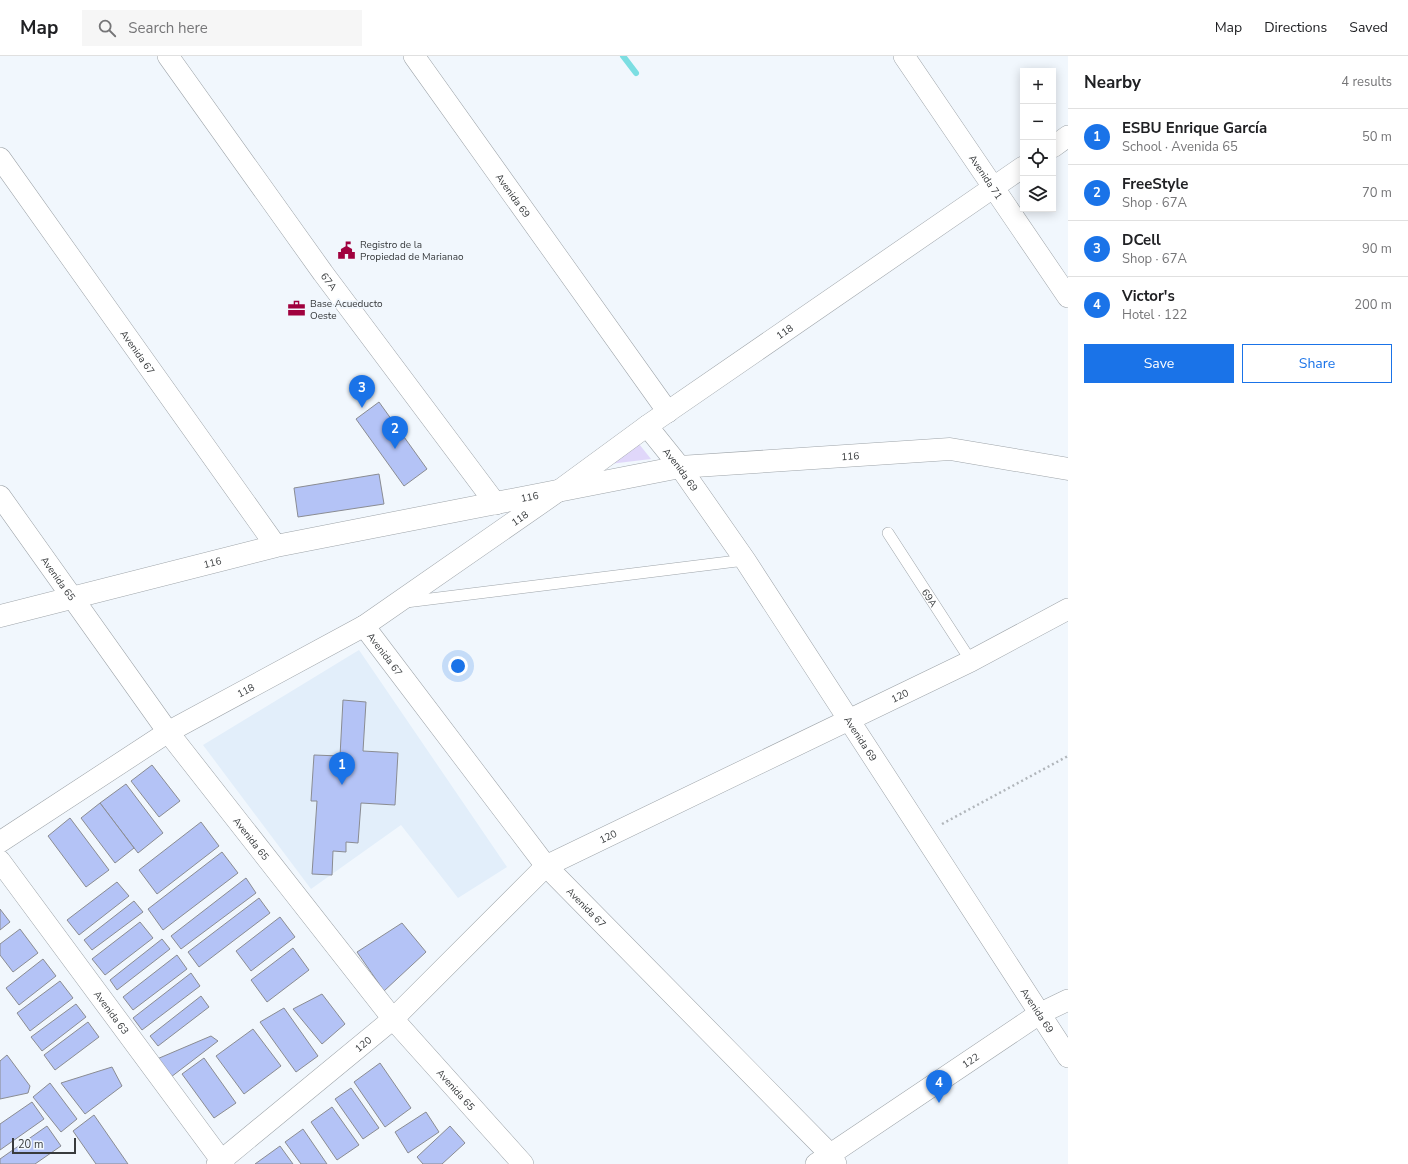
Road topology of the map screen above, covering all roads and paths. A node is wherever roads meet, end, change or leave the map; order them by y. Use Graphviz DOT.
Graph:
graph roads {
  1 [pos="168,56"];
  2 [pos="414,56"];
  3 [pos="904,56"];
  4 [pos="1068,136"];
  5 [pos="1056,145"];
  6 [pos="0,158"];
  7 [pos="1020,169"];
  8 [pos="994,187"];
  9 [pos="1068,297"];
  10 [pos="668,412"];
  11 [pos="647,426"];
  12 [pos="680,467"];
  13 [pos="1068,469"];
  14 [pos="557,492"];
  15 [pos="0,496"];
  16 [pos="496,504"];
  17 [pos="888,533"];
  18 [pos="276,546"];
  19 [pos="745,560"];
  20 [pos="72,598"];
  21 [pos="397,603"];
  22 [pos="1068,609"];
  23 [pos="0,616"];
  24 [pos="364,626"];
  25 [pos="971,662"];
  26 [pos="849,720"];
  27 [pos="168,732"];
  28 [pos="1068,756"];
  29 [pos="924,834"];
  30 [pos="0,842"];
  31 [pos="0,861"];
  32 [pos="546,866"];
  33 [pos="1068,1000"];
  34 [pos="1039,1014"];
  35 [pos="393,1019"];
  36 [pos="1068,1057"];
  37 [pos="827,1161"];
  38 [pos="220,1163"];
  39 [pos="524,1164"];
  1 -- 16 [label="street, 67A"];
  2 -- 10 [label="street, Avenida 69"];
  3 -- 8 [label="street, Avenida 71"];
  4 -- 5 [label="street"];
  6 -- 18 [label="street, Avenida 67"];
  7 -- 8 [label="street, 118"];
  8 -- 9 [label="street, Avenida 71"];
  8 -- 10 [label="street, 118"];
  10 -- 11 [label="street, 118"];
  11 -- 12 [label="street, Avenida 69"];
  11 -- 14 [label="street, 118"];
  12 -- 13 [label="street, 116"];
  12 -- 14 [label="street, 116"];
  12 -- 19 [label="street, Avenida 69"];
  14 -- 16 [label="street, 116"];
  14 -- 21 [label="street, 118"];
  15 -- 20 [label="street, Avenida 65"];
  16 -- 18 [label="street, 116"];
  17 -- 25 [label="lane, 69A"];
  18 -- 20 [label="street, 116"];
  19 -- 21 [label="lane"];
  19 -- 26 [label="street, Avenida 69"];
  20 -- 23 [label="street, 116"];
  20 -- 27 [label="street, Avenida 65"];
  21 -- 24 [label="street, 118"];
  22 -- 25 [label="street, 120"];
  24 -- 27 [label="street, 118"];
  24 -- 32 [label="street, Avenida 67"];
  25 -- 26 [label="street, 120"];
  26 -- 29 [label="street, Avenida 69"];
  26 -- 32 [label="street, 120"];
  27 -- 30 [label="street, 118"];
  27 -- 35 [label="street, Avenida 65"];
  28 -- 29 [label="path"];
  29 -- 34 [label="street, Avenida 69"];
  31 -- 38 [label="street, Avenida 63"];
  32 -- 35 [label="street, 120"];
  32 -- 37 [label="street, Avenida 67"];
  33 -- 34 [label="street, 122"];
  34 -- 36 [label="street, Avenida 69"];
  34 -- 37 [label="street, 122"];
  35 -- 38 [label="street, 120"];
  35 -- 39 [label="street, Avenida 65"];
}
